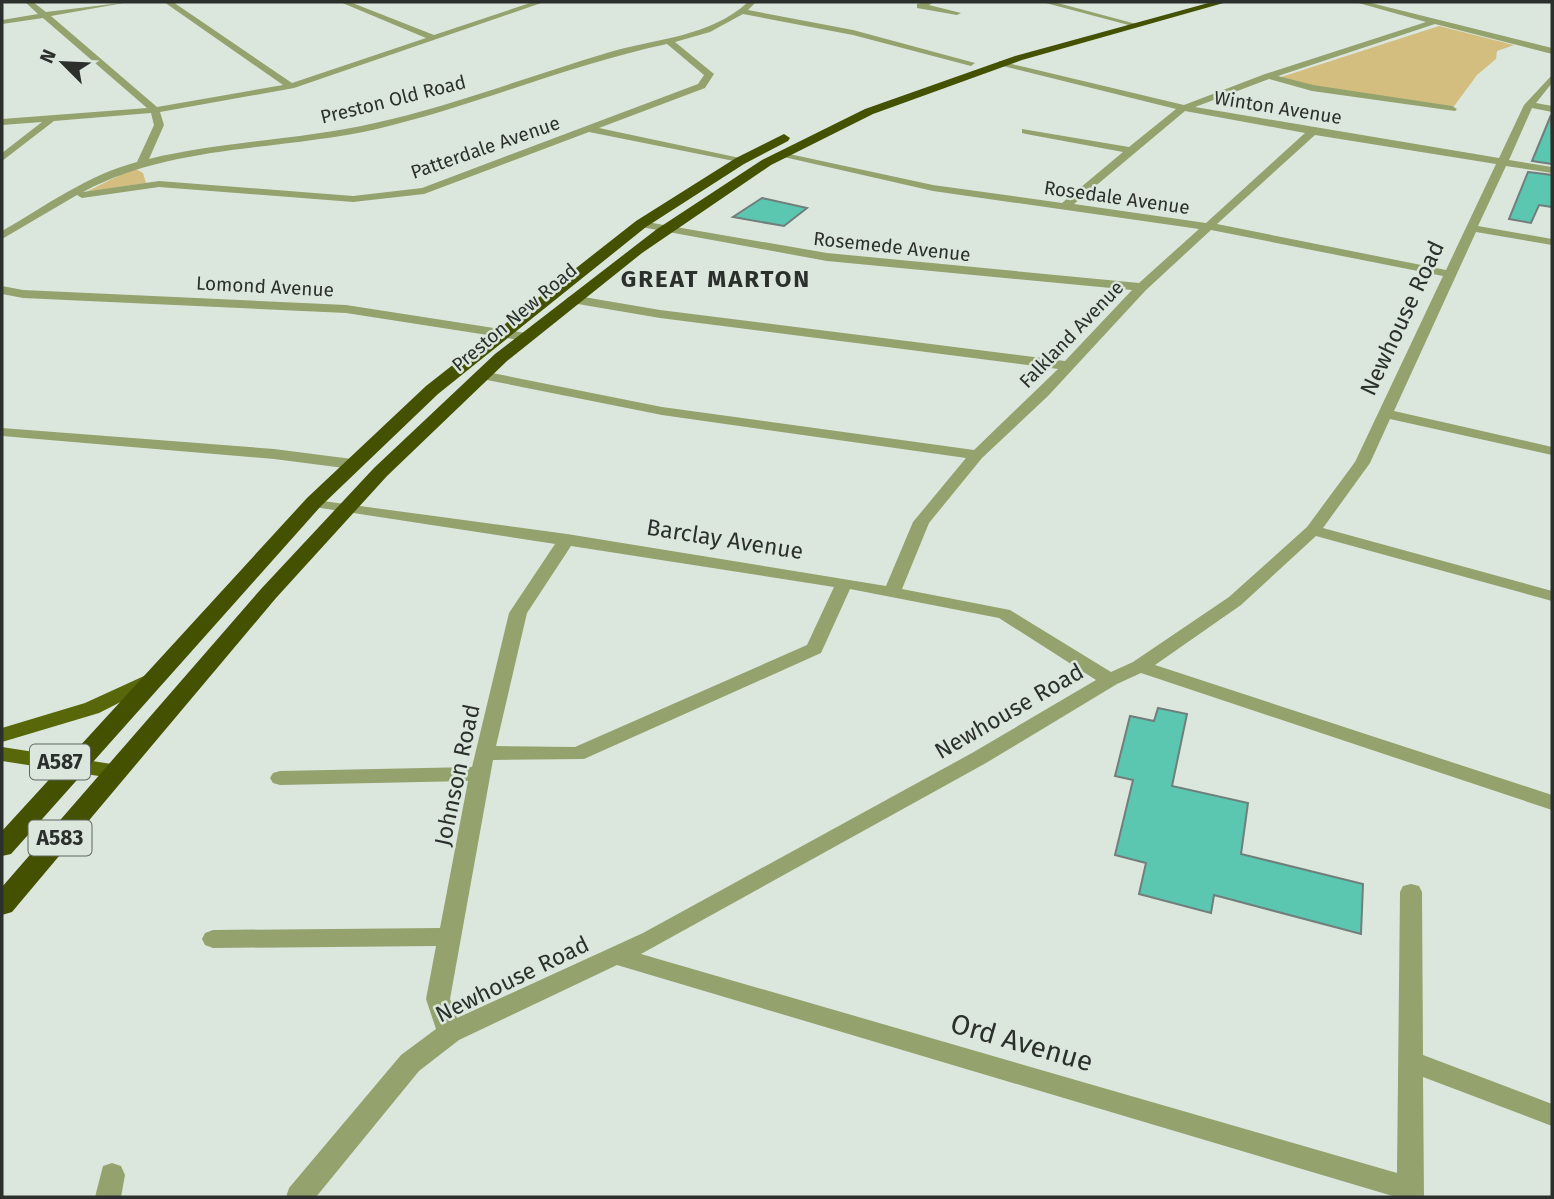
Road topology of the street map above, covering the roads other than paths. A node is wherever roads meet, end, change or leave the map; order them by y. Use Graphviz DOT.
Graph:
graph roads {
  1 [pos="29,2"];
  2 [pos="125,2"];
  3 [pos="168,2"];
  4 [pos="344,2"];
  5 [pos="512,2"];
  6 [pos="540,2"];
  7 [pos="752,2"];
  8 [pos="930,2"];
  9 [pos="1046,2"];
  10 [pos="1189,2"];
  11 [pos="1222,2"];
  12 [pos="1359,2"];
  13 [pos="525,6"];
  14 [pos="743,12"];
  15 [pos="957,13"];
  16 [pos="46,17"];
  17 [pos="1118,20"];
  18 [pos="2,22"];
  19 [pos="1436,22"];
  20 [pos="1136,25"];
  21 [pos="435,38"];
  22 [pos="667,40"];
  23 [pos="1552,51"];
  24 [pos="971,63"];
  25 [pos="1002,64"];
  26 [pos="1268,76"];
  27 [pos="1552,78"];
  28 [pos="291,86"];
  29 [pos="1529,105"];
  30 [pos="1181,109"];
  31 [pos="1452,109"];
  32 [pos="1552,109"];
  33 [pos="155,110"];
  34 [pos="50,120"];
  35 [pos="2,122"];
  36 [pos="587,129"];
  37 [pos="1314,130"];
  38 [pos="1026,131"];
  39 [pos="1133,151"];
  40 [pos="780,155"];
  41 [pos="2,158"];
  42 [pos="740,161"];
  43 [pos="1503,162"];
  44 [pos="141,164"];
  45 [pos="1552,170"];
  46 [pos="159,184"];
  47 [pos="69,198"];
  48 [pos="1063,208"];
  49 [pos="641,224"];
  50 [pos="1211,228"];
  51 [pos="1472,228"];
  52 [pos="664,229"];
  53 [pos="2,236"];
  54 [pos="1552,242"];
  55 [pos="1450,274"];
  56 [pos="1142,287"];
  57 [pos="2,290"];
  58 [pos="572,299"];
  59 [pos="501,332"];
  60 [pos="526,337"];
  61 [pos="1069,366"];
  62 [pos="482,375"];
  63 [pos="1385,413"];
  64 [pos="2,432"];
  65 [pos="1552,451"];
  66 [pos="977,455"];
  67 [pos="352,464"];
  68 [pos="314,502"];
  69 [pos="348,507"];
  70 [pos="1313,530"];
  71 [pos="567,539"];
  72 [pos="844,583"];
  73 [pos="893,591"];
  74 [pos="1552,596"];
  75 [pos="1140,666"];
  76 [pos="156,676"];
  77 [pos="1110,680"];
  78 [pos="2,735"];
  79 [pos="485,753"];
  80 [pos="2,754"];
  81 [pos="78,765"];
  82 [pos="118,772"];
  83 [pos="480,774"];
  84 [pos="280,778"];
  85 [pos="1552,803"];
  86 [pos="2,847"];
  87 [pos="1411,892"];
  88 [pos="2,905"];
  89 [pos="450,937"];
  90 [pos="213,939"];
  91 [pos="617,956"];
  92 [pos="450,1033"];
  93 [pos="1411,1061"];
  94 [pos="1552,1115"];
  95 [pos="1410,1193"];
  96 [pos="299,1197"];
  1 -- 16 [label="street"];
  2 -- 16 [label="street"];
  3 -- 28 [label="street"];
  4 -- 21 [label="street"];
  5 -- 13 [label="street"];
  6 -- 13 [label="street"];
  7 -- 14 [label="street, Preston Old Road"];
  8 -- 15 [label="street"];
  9 -- 17 [label="street"];
  10 -- 17 [label="highway, Preston New Road / A583"];
  11 -- 20 [label="highway, Preston New Road / A583"];
  12 -- 19 [label="street"];
  13 -- 21 [label="street"];
  14 -- 22 [label="street, Preston Old Road"];
  14 -- 24 [label="street"];
  16 -- 18 [label="street"];
  16 -- 33 [label="street"];
  17 -- 20 [label="street"];
  17 -- 24 [label="highway, Preston New Road / A583"];
  19 -- 23 [label="street"];
  19 -- 26 [label="street"];
  20 -- 25 [label="highway, Preston New Road / A583"];
  21 -- 28 [label="street"];
  22 -- 36 [label="street, Patterdale Avenue"];
  22 -- 44 [label="street, Preston Old Road"];
  24 -- 42 [label="highway, Preston New Road / A583"];
  25 -- 30 [label="street, Winton Avenue"];
  25 -- 40 [label="highway, Preston New Road / A583"];
  26 -- 30 [label="street"];
  26 -- 31 [label="street"];
  27 -- 29 [label="street, Newhouse Road"];
  28 -- 33 [label="street"];
  29 -- 32 [label="street"];
  29 -- 43 [label="street, Newhouse Road"];
  30 -- 37 [label="street, Winton Avenue"];
  30 -- 39 [label="street"];
  33 -- 34 [label="street"];
  33 -- 44 [label="street"];
  34 -- 35 [label="street"];
  34 -- 41 [label="street"];
  36 -- 42 [label="street"];
  36 -- 46 [label="street, Patterdale Avenue"];
  37 -- 43 [label="street, Winton Avenue"];
  37 -- 50 [label="street, Falkland Avenue"];
  38 -- 39 [label="street"];
  39 -- 48 [label="street"];
  40 -- 48 [label="street, Rosedale Avenue"];
  40 -- 52 [label="highway, Preston New Road / A583"];
  42 -- 49 [label="highway, Preston New Road / A583"];
  43 -- 45 [label="street, Winton Avenue"];
  43 -- 51 [label="street, Newhouse Road"];
  44 -- 46 [label="street"];
  44 -- 47 [label="street, Preston Old Road"];
  46 -- 47 [label="street, Patterdale Avenue"];
  47 -- 53 [label="street, Preston Old Road"];
  48 -- 50 [label="street, Rosedale Avenue"];
  49 -- 52 [label="street, Rosemede Avenue"];
  49 -- 59 [label="highway, Preston New Road / A583"];
  50 -- 55 [label="street, Rosedale Avenue"];
  50 -- 56 [label="street, Falkland Avenue"];
  51 -- 54 [label="street"];
  51 -- 55 [label="street, Newhouse Road"];
  52 -- 56 [label="street, Rosemede Avenue"];
  52 -- 58 [label="highway, Preston New Road / A583"];
  55 -- 63 [label="street, Newhouse Road"];
  56 -- 61 [label="street, Falkland Avenue"];
  57 -- 59 [label="street, Lomond Avenue"];
  58 -- 60 [label="highway, Preston New Road / A583"];
  58 -- 61 [label="street"];
  59 -- 60 [label="street, Lomond Avenue"];
  59 -- 67 [label="highway, Preston New Road / A583"];
  60 -- 62 [label="highway, Preston New Road / A583"];
  61 -- 66 [label="street, Falkland Avenue"];
  62 -- 66 [label="street"];
  62 -- 69 [label="highway, Preston New Road / A583"];
  63 -- 65 [label="street"];
  63 -- 70 [label="street, Newhouse Road"];
  64 -- 67 [label="street"];
  66 -- 73 [label="street, Falkland Avenue"];
  67 -- 68 [label="highway, Preston New Road / A583"];
  68 -- 69 [label="street, Barclay Avenue"];
  68 -- 76 [label="highway, Preston New Road / A583"];
  69 -- 71 [label="street, Barclay Avenue"];
  69 -- 82 [label="highway, Preston New Road / A583"];
  70 -- 74 [label="street"];
  70 -- 75 [label="street, Newhouse Road"];
  71 -- 72 [label="street, Barclay Avenue"];
  71 -- 79 [label="street, Johnson Road"];
  72 -- 73 [label="street, Barclay Avenue"];
  72 -- 79 [label="street"];
  73 -- 77 [label="street, Barclay Avenue"];
  75 -- 77 [label="street, Newhouse Road"];
  75 -- 85 [label="street"];
  76 -- 78 [label="main road, A583"];
  76 -- 81 [label="highway, Preston New Road / A583"];
  77 -- 91 [label="street, Newhouse Road"];
  79 -- 83 [label="street, Johnson Road"];
  80 -- 81 [label="main road, A587"];
  81 -- 82 [label="main road, A587"];
  81 -- 86 [label="highway, Preston New Road / A583"];
  82 -- 88 [label="highway, Preston New Road / A583"];
  83 -- 84 [label="street"];
  83 -- 89 [label="street, Johnson Road"];
  87 -- 93 [label="street"];
  89 -- 90 [label="street"];
  89 -- 92 [label="street, Johnson Road"];
  91 -- 92 [label="street, Newhouse Road"];
  91 -- 95 [label="street, Ord Avenue"];
  92 -- 96 [label="street, Newhouse Road"];
  93 -- 94 [label="street"];
  93 -- 95 [label="street"];
}
